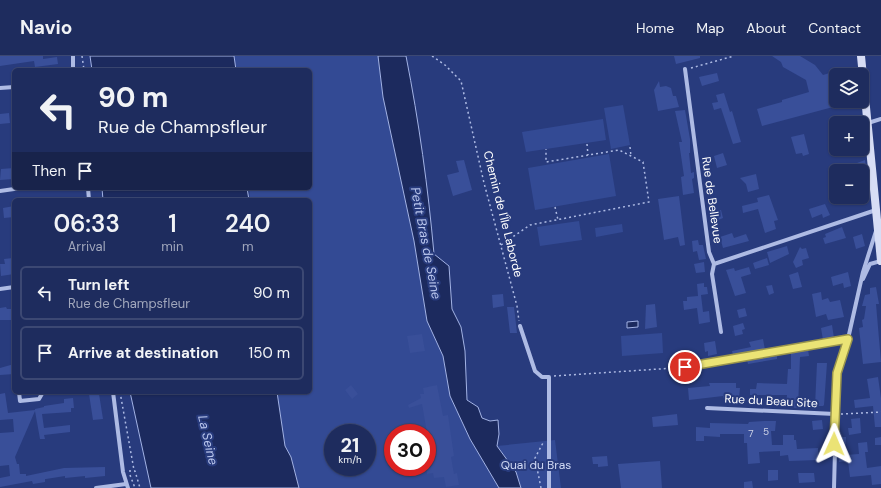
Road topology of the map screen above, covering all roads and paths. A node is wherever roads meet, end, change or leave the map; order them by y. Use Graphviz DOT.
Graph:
graph roads {
  1 [pos="73,56"];
  2 [pos="82,56"];
  3 [pos="432,56"];
  4 [pos="734,56"];
  5 [pos="861,56"];
  6 [pos="78,61"];
  7 [pos="83,61"];
  8 [pos="73,68"];
  9 [pos="84,68"];
  10 [pos="685,69"];
  11 [pos="12,87"];
  12 [pos="0,88"];
  13 [pos="867,116"];
  14 [pos="881,119"];
  15 [pos="869,123"];
  16 [pos="869,134"];
  17 [pos="587,144"];
  18 [pos="630,147"];
  19 [pos="546,149"];
  20 [pos="588,155"];
  21 [pos="631,156"];
  22 [pos="12,189"];
  23 [pos="0,191"];
  24 [pos="555,207"];
  25 [pos="876,210"];
  26 [pos="558,220"];
  27 [pos="878,225"];
  28 [pos="501,245"];
  29 [pos="868,255"];
  30 [pos="881,258"];
  31 [pos="714,264"];
  32 [pos="863,279"];
  33 [pos="12,287"];
  34 [pos="0,289"];
  35 [pos="520,326"];
  36 [pos="721,332"];
  37 [pos="848,339"];
  38 [pos="678,368"];
  39 [pos="549,377"];
  40 [pos="19,394"];
  41 [pos="42,394"];
  42 [pos="113,394"];
  43 [pos="120,394"];
  44 [pos="707,408"];
  45 [pos="881,412"];
  46 [pos="835,414"];
  47 [pos="549,436"];
  48 [pos="134,470"];
  49 [pos="127,471"];
  50 [pos="127,486"];
  51 [pos="96,488"];
  52 [pos="140,488"];
  53 [pos="541,488"];
  54 [pos="549,488"];
  55 [pos="834,488"];
  1 -- 8 [label="street"];
  2 -- 7 [label="path"];
  3 -- 28 [label="path, Chemin de l'Île Laborde"];
  4 -- 10 [label="path"];
  5 -- 13 [label="main road"];
  6 -- 7 [label="path"];
  7 -- 9 [label="path"];
  10 -- 31 [label="street, Rue de Bellevue"];
  11 -- 12 [label="street"];
  14 -- 15 [label="street"];
  16 -- 25 [label="main road"];
  17 -- 20 [label="path"];
  18 -- 21 [label="path"];
  19 -- 20 [label="path"];
  20 -- 21 [label="path"];
  21 -- 26 [label="path"];
  22 -- 23 [label="street"];
  24 -- 26 [label="path"];
  25 -- 27 [label="main road"];
  25 -- 31 [label="street"];
  26 -- 28 [label="path"];
  27 -- 29 [label="street"];
  27 -- 30 [label="main road"];
  28 -- 35 [label="path, Chemin de l'Île Laborde"];
  29 -- 30 [label="street"];
  29 -- 32 [label="street"];
  30 -- 32 [label="street"];
  31 -- 36 [label="street, Rue de Bellevue"];
  32 -- 37 [label="street"];
  33 -- 34 [label="street"];
  35 -- 39 [label="street"];
  37 -- 38 [label="street"];
  37 -- 46 [label="street"];
  38 -- 39 [label="path"];
  39 -- 47 [label="street"];
  40 -- 41 [label="street"];
  42 -- 50 [label="street"];
  43 -- 48 [label="path"];
  44 -- 46 [label="street, Rue du Beau Site"];
  45 -- 46 [label="path"];
  46 -- 55 [label="street"];
  47 -- 53 [label="path"];
  47 -- 54 [label="street"];
  48 -- 49 [label="path"];
  48 -- 52 [label="path"];
  50 -- 51 [label="street"];
}
